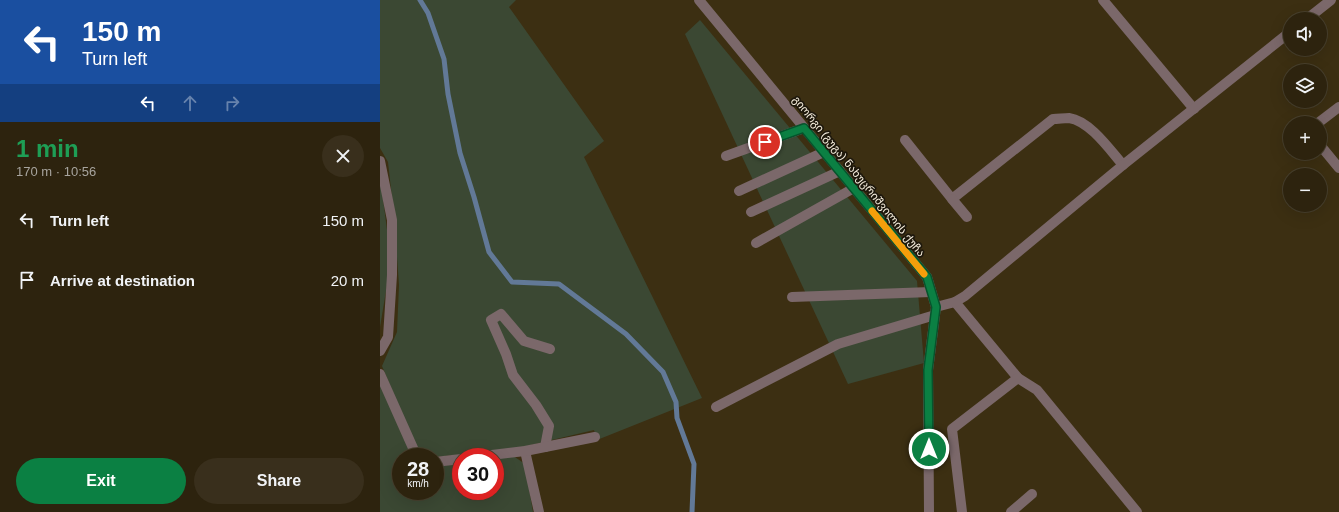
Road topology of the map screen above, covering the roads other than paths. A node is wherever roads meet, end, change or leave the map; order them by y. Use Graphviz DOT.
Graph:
graph roads {
  1 [pos="699,0"];
  2 [pos="1103,0"];
  3 [pos="1331,0"];
  4 [pos="1316,12"];
  5 [pos="1283,38"];
  6 [pos="1339,107"];
  7 [pos="1194,109"];
  8 [pos="1327,116"];
  9 [pos="804,128"];
  10 [pos="905,140"];
  11 [pos="824,152"];
  12 [pos="1327,153"];
  13 [pos="726,156"];
  14 [pos="380,161"];
  15 [pos="1124,165"];
  16 [pos="1339,168"];
  17 [pos="840,171"];
  18 [pos="854,188"];
  19 [pos="739,191"];
  20 [pos="952,199"];
  21 [pos="751,212"];
  22 [pos="967,217"];
  23 [pos="756,243"];
  24 [pos="931,292"];
  25 [pos="792,298"];
  26 [pos="955,302"];
  27 [pos="936,311"];
  28 [pos="550,349"];
  29 [pos="380,351"];
  30 [pos="380,374"];
  31 [pos="1018,378"];
  32 [pos="716,407"];
  33 [pos="595,437"];
  34 [pos="545,447"];
  35 [pos="413,448"];
  36 [pos="525,451"];
  37 [pos="504,454"];
  38 [pos="1032,494"];
  39 [pos="539,512"];
  40 [pos="929,512"];
  41 [pos="962,512"];
  42 [pos="1011,512"];
  43 [pos="1137,512"];
  1 -- 9 [label="street, გიორგი (გუგა) ნახუცრიშვილის ქუჩა"];
  2 -- 7 [label="street"];
  3 -- 4 [label="street"];
  5 -- 7 [label="street"];
  6 -- 8 [label="street"];
  7 -- 15 [label="street"];
  9 -- 11 [label="street, გიორგი (გუგა) ნახუცრიშვილის ქუჩა"];
  9 -- 13 [label="street"];
  10 -- 20 [label="street"];
  11 -- 17 [label="street, გიორგი (გუგა) ნახუცრიშვილის ქუჩა"];
  11 -- 19 [label="street"];
  12 -- 16 [label="street"];
  14 -- 29 [label="street"];
  15 -- 20 [label="street"];
  15 -- 26 [label="street"];
  17 -- 18 [label="street, გიორგი (გუგა) ნახუცრიშვილის ქუჩა"];
  17 -- 21 [label="street"];
  18 -- 23 [label="street"];
  18 -- 24 [label="street, გიორგი (გუგა) ნახუცრიშვილის ქუჩა"];
  20 -- 22 [label="street"];
  24 -- 25 [label="street"];
  24 -- 27 [label="street, გიორგი (გუგა) ნახუცრიშვილის ქუჩა"];
  26 -- 27 [label="street"];
  26 -- 31 [label="street"];
  27 -- 32 [label="street"];
  27 -- 40 [label="street, გიორგი (გუგა) ნახუცრიშვილის ქუჩა"];
  28 -- 34 [label="street"];
  30 -- 35 [label="street"];
  31 -- 41 [label="street"];
  31 -- 43 [label="street"];
  33 -- 34 [label="street"];
  34 -- 36 [label="street"];
  36 -- 37 [label="street"];
  36 -- 39 [label="street"];
  38 -- 42 [label="street"];
}
